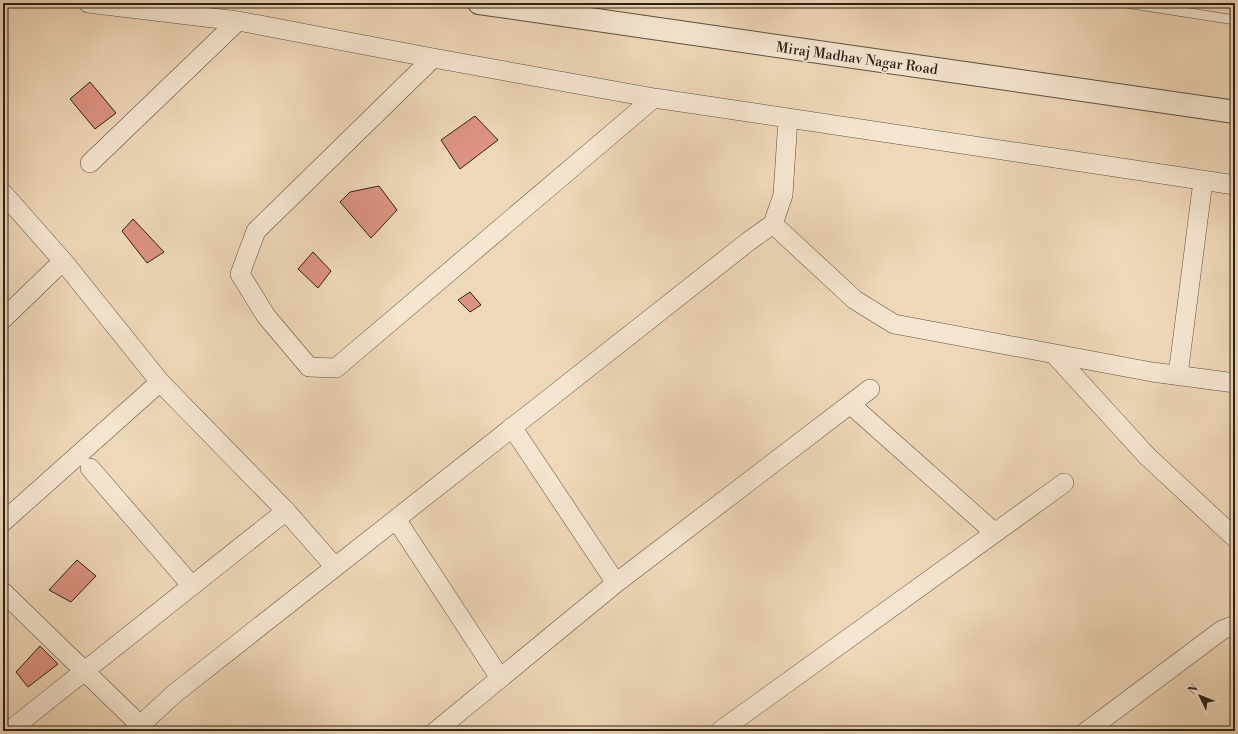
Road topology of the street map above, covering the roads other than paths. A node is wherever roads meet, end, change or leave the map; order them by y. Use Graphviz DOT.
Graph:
graph roads {
  1 [pos="88,3"];
  2 [pos="479,3"];
  3 [pos="1126,3"];
  4 [pos="238,20"];
  5 [pos="1235,20"];
  6 [pos="432,58"];
  7 [pos="654,98"];
  8 [pos="1235,112"];
  9 [pos="788,118"];
  10 [pos="90,163"];
  11 [pos="1203,181"];
  12 [pos="1235,185"];
  13 [pos="3,193"];
  14 [pos="773,224"];
  15 [pos="63,261"];
  16 [pos="3,319"];
  17 [pos="1054,354"];
  18 [pos="1178,375"];
  19 [pos="160,382"];
  20 [pos="1235,383"];
  21 [pos="870,389"];
  22 [pos="850,404"];
  23 [pos="512,427"];
  24 [pos="90,468"];
  25 [pos="1064,483"];
  26 [pos="286,511"];
  27 [pos="396,519"];
  28 [pos="3,522"];
  29 [pos="995,533"];
  30 [pos="1235,538"];
  31 [pos="335,567"];
  32 [pos="616,583"];
  33 [pos="192,586"];
  34 [pos="3,592"];
  35 [pos="1235,624"];
  36 [pos="85,672"];
  37 [pos="500,678"];
  38 [pos="137,728"];
  39 [pos="9,731"];
  40 [pos="436,731"];
  41 [pos="720,731"];
  42 [pos="1087,731"];
  1 -- 4 [label="street"];
  2 -- 8 [label="street, Miraj Madhav Nagar Road"];
  3 -- 5 [label="lane"];
  4 -- 6 [label="street"];
  4 -- 10 [label="street"];
  6 -- 7 [label="street"];
  6 -- 7 [label="street"];
  7 -- 9 [label="street"];
  9 -- 11 [label="street"];
  9 -- 14 [label="street"];
  11 -- 12 [label="street"];
  11 -- 18 [label="street"];
  13 -- 15 [label="street"];
  14 -- 17 [label="street"];
  14 -- 23 [label="street"];
  15 -- 16 [label="street"];
  15 -- 19 [label="street"];
  17 -- 18 [label="street"];
  17 -- 30 [label="street"];
  18 -- 20 [label="street"];
  19 -- 26 [label="street"];
  19 -- 28 [label="street"];
  21 -- 22 [label="street"];
  22 -- 29 [label="street"];
  22 -- 32 [label="street"];
  23 -- 27 [label="street"];
  23 -- 32 [label="street"];
  24 -- 33 [label="street"];
  25 -- 29 [label="street"];
  26 -- 31 [label="street"];
  26 -- 33 [label="street"];
  27 -- 31 [label="street"];
  27 -- 37 [label="street"];
  29 -- 41 [label="street"];
  31 -- 38 [label="street"];
  32 -- 37 [label="street"];
  33 -- 36 [label="street"];
  34 -- 36 [label="street"];
  35 -- 42 [label="street"];
  36 -- 38 [label="street"];
  36 -- 39 [label="street"];
  37 -- 40 [label="street"];
}
